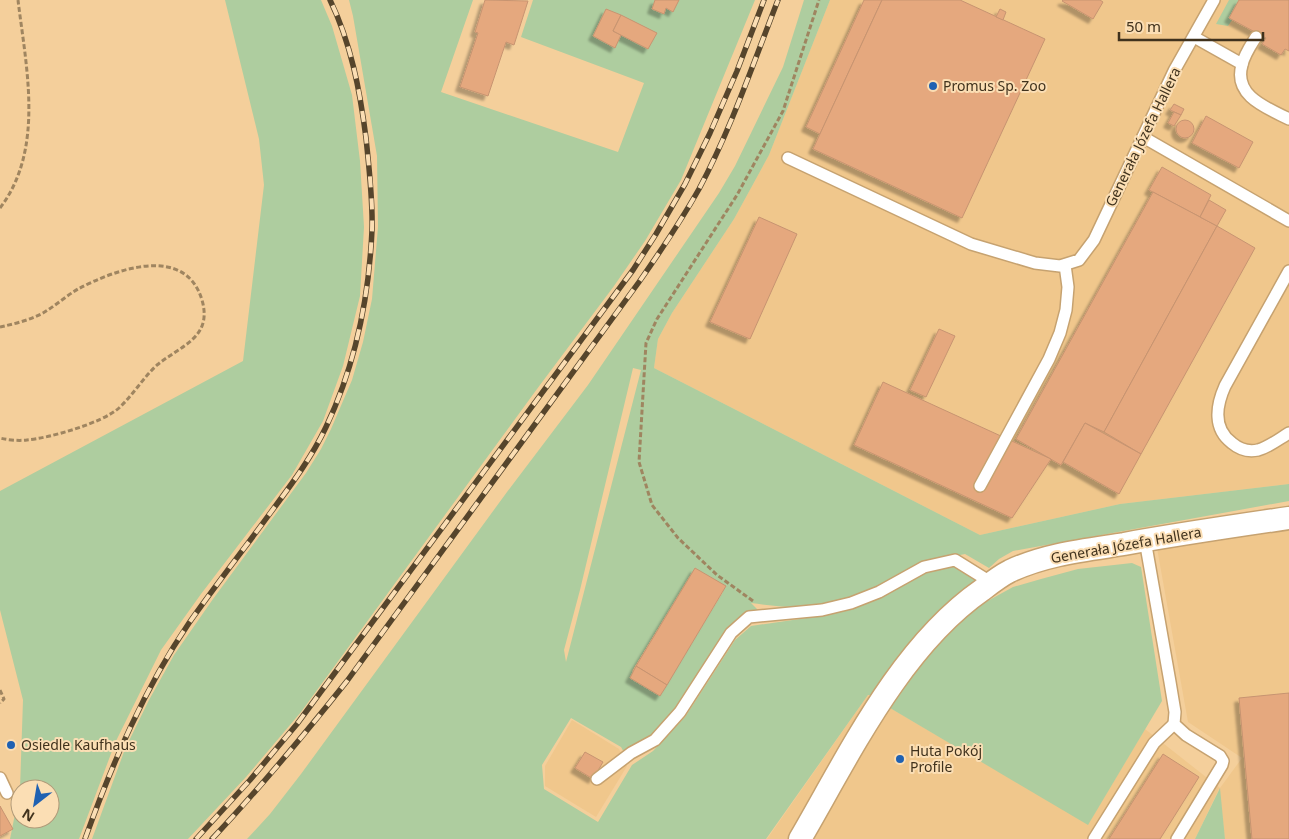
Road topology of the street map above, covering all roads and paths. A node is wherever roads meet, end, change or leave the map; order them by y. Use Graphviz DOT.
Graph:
graph roads {
  1 [pos="18,0"];
  2 [pos="820,0"];
  3 [pos="1214,0"];
  4 [pos="1194,37"];
  5 [pos="1256,37"];
  6 [pos="1242,64"];
  7 [pos="1289,119"];
  8 [pos="1143,137"];
  9 [pos="788,158"];
  10 [pos="0,208"];
  11 [pos="1289,221"];
  12 [pos="1065,265"];
  13 [pos="1289,271"];
  14 [pos="0,327"];
  15 [pos="1289,433"];
  16 [pos="0,438"];
  17 [pos="980,486"];
  18 [pos="1289,518"];
  19 [pos="1145,540"];
  20 [pos="992,583"];
  21 [pos="771,614"];
  22 [pos="0,690"];
  23 [pos="0,703"];
  24 [pos="1174,724"];
  25 [pos="0,778"];
  26 [pos="597,779"];
  27 [pos="7,793"];
  28 [pos="800,839"];
  29 [pos="1094,839"];
  30 [pos="1177,839"];
  1 -- 10 [label="path"];
  2 -- 21 [label="path"];
  3 -- 4 [label="lane, Generała Józefa Hallera"];
  4 -- 6 [label="lane"];
  4 -- 8 [label="lane, Generała Józefa Hallera"];
  5 -- 6 [label="lane"];
  6 -- 7 [label="lane"];
  8 -- 11 [label="lane"];
  8 -- 12 [label="lane, Generała Józefa Hallera"];
  9 -- 12 [label="lane"];
  12 -- 17 [label="lane"];
  13 -- 15 [label="lane"];
  14 -- 16 [label="path"];
  18 -- 19 [label="street, Generała Józefa Hallera"];
  19 -- 20 [label="street, Generała Józefa Hallera"];
  19 -- 24 [label="lane"];
  20 -- 21 [label="lane"];
  20 -- 28 [label="street, Generała Józefa Hallera"];
  21 -- 26 [label="lane"];
  22 -- 23 [label="path"];
  24 -- 29 [label="lane"];
  24 -- 30 [label="lane"];
  25 -- 27 [label="lane"];
}
